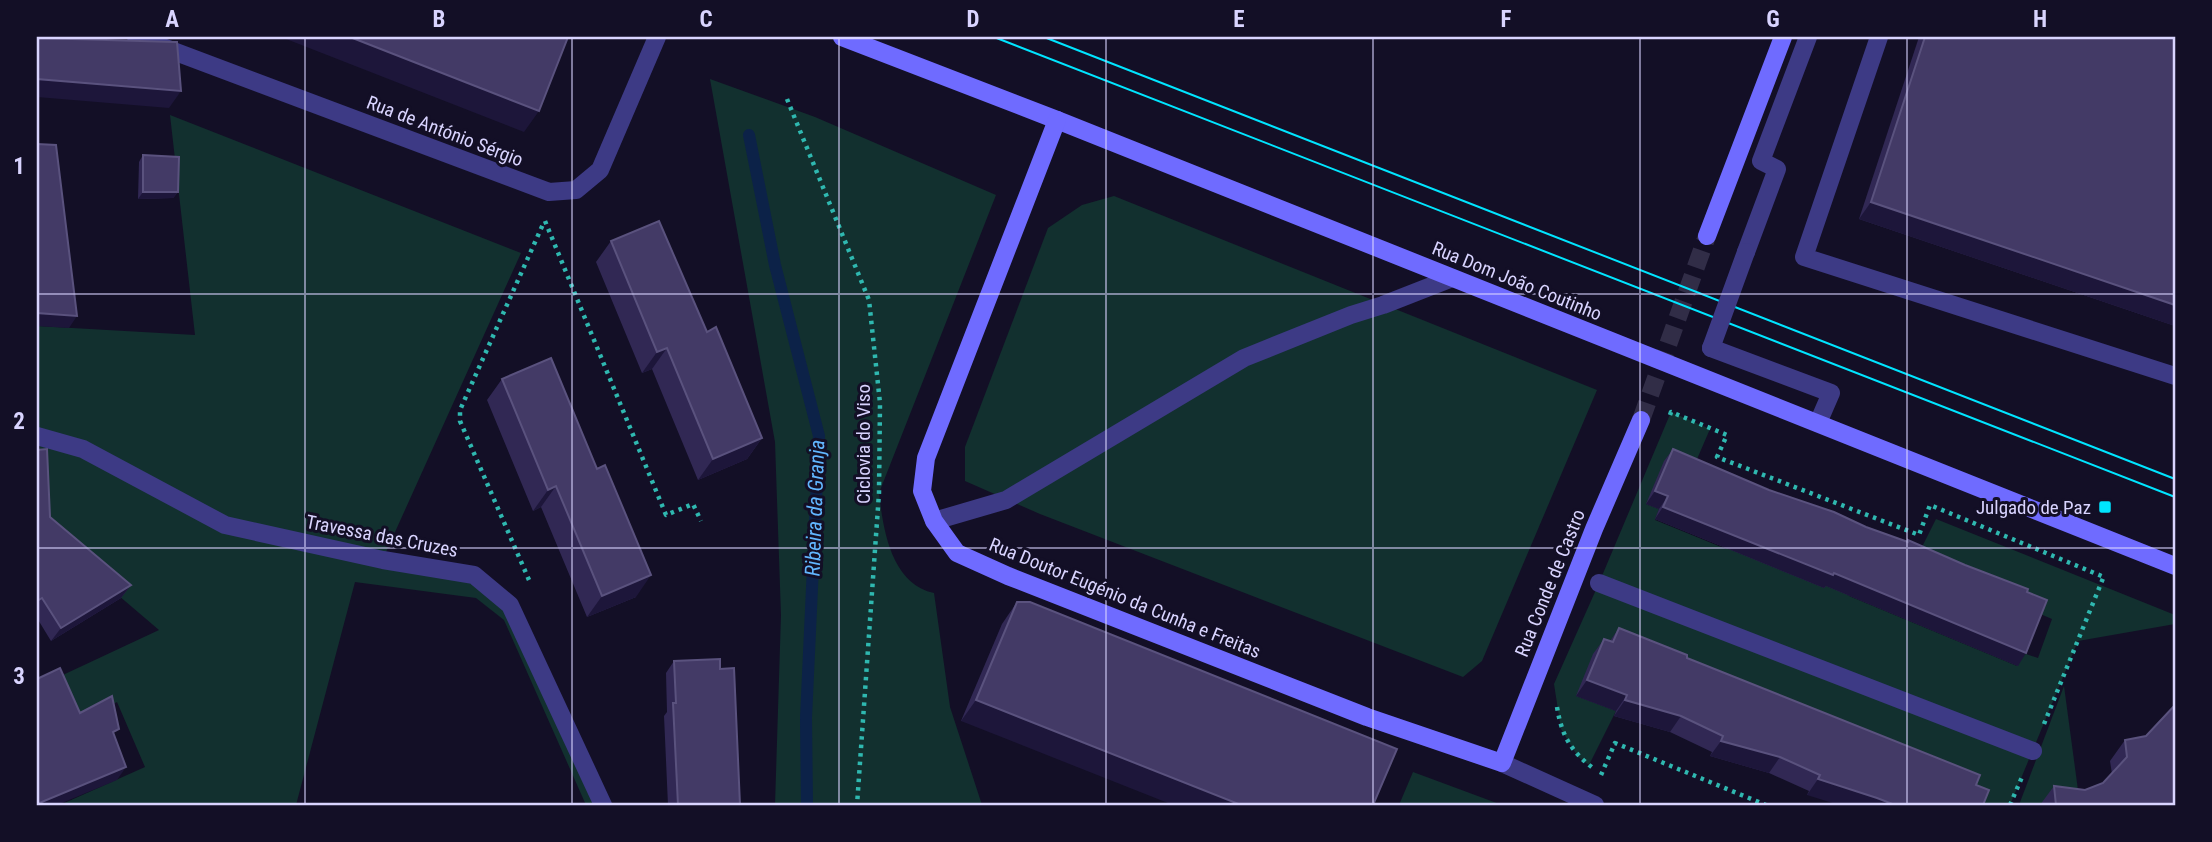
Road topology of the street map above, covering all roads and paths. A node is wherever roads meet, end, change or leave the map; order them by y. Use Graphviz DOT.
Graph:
graph roads {
  1 [pos="136,37"];
  2 [pos="657,37"];
  3 [pos="842,37"];
  4 [pos="1783,37"];
  5 [pos="1808,37"];
  6 [pos="1879,37"];
  7 [pos="787,99"];
  8 [pos="1057,120"];
  9 [pos="549,192"];
  10 [pos="544,222"];
  11 [pos="1707,236"];
  12 [pos="1452,278"];
  13 [pos="2175,376"];
  14 [pos="1641,420"];
  15 [pos="1818,423"];
  16 [pos="1666,424"];
  17 [pos="37,436"];
  18 [pos="701,521"];
  19 [pos="934,521"];
  20 [pos="2118,543"];
  21 [pos="2175,566"];
  22 [pos="2104,577"];
  23 [pos="529,581"];
  24 [pos="1599,583"];
  25 [pos="1555,695"];
  26 [pos="2033,751"];
  27 [pos="1502,764"];
  28 [pos="603,805"];
  29 [pos="857,805"];
  30 [pos="1595,805"];
  31 [pos="1766,805"];
  32 [pos="2010,805"];
  1 -- 9 [label="street, Rua de António Sérgio"];
  2 -- 9 [label="street"];
  3 -- 8 [label="street, Rua Dom João Coutinho"];
  4 -- 11 [label="street"];
  5 -- 15 [label="street, bridge"];
  6 -- 13 [label="street"];
  7 -- 29 [label="path, Ciclovia do Viso"];
  8 -- 12 [label="street, Rua Dom João Coutinho"];
  8 -- 19 [label="street, Rua Doutor Eugénio da Cunha e Freitas"];
  9 -- 10 [label="path"];
  10 -- 18 [label="path"];
  10 -- 23 [label="path"];
  12 -- 15 [label="street, Rua Dom João Coutinho"];
  12 -- 19 [label="street"];
  14 -- 27 [label="street, Rua Conde de Castro"];
  15 -- 20 [label="street, Rua Dom João Coutinho"];
  16 -- 22 [label="path"];
  17 -- 28 [label="street, Travessa das Cruzes"];
  19 -- 27 [label="street, Rua Doutor Eugénio da Cunha e Freitas"];
  20 -- 21 [label="street, Rua Dom João Coutinho"];
  20 -- 22 [label="path"];
  22 -- 26 [label="path"];
  24 -- 26 [label="street"];
  25 -- 31 [label="path"];
  26 -- 32 [label="path"];
  27 -- 30 [label="street, Rua Doutor Eugénio da Cunha e Freitas"];
}
